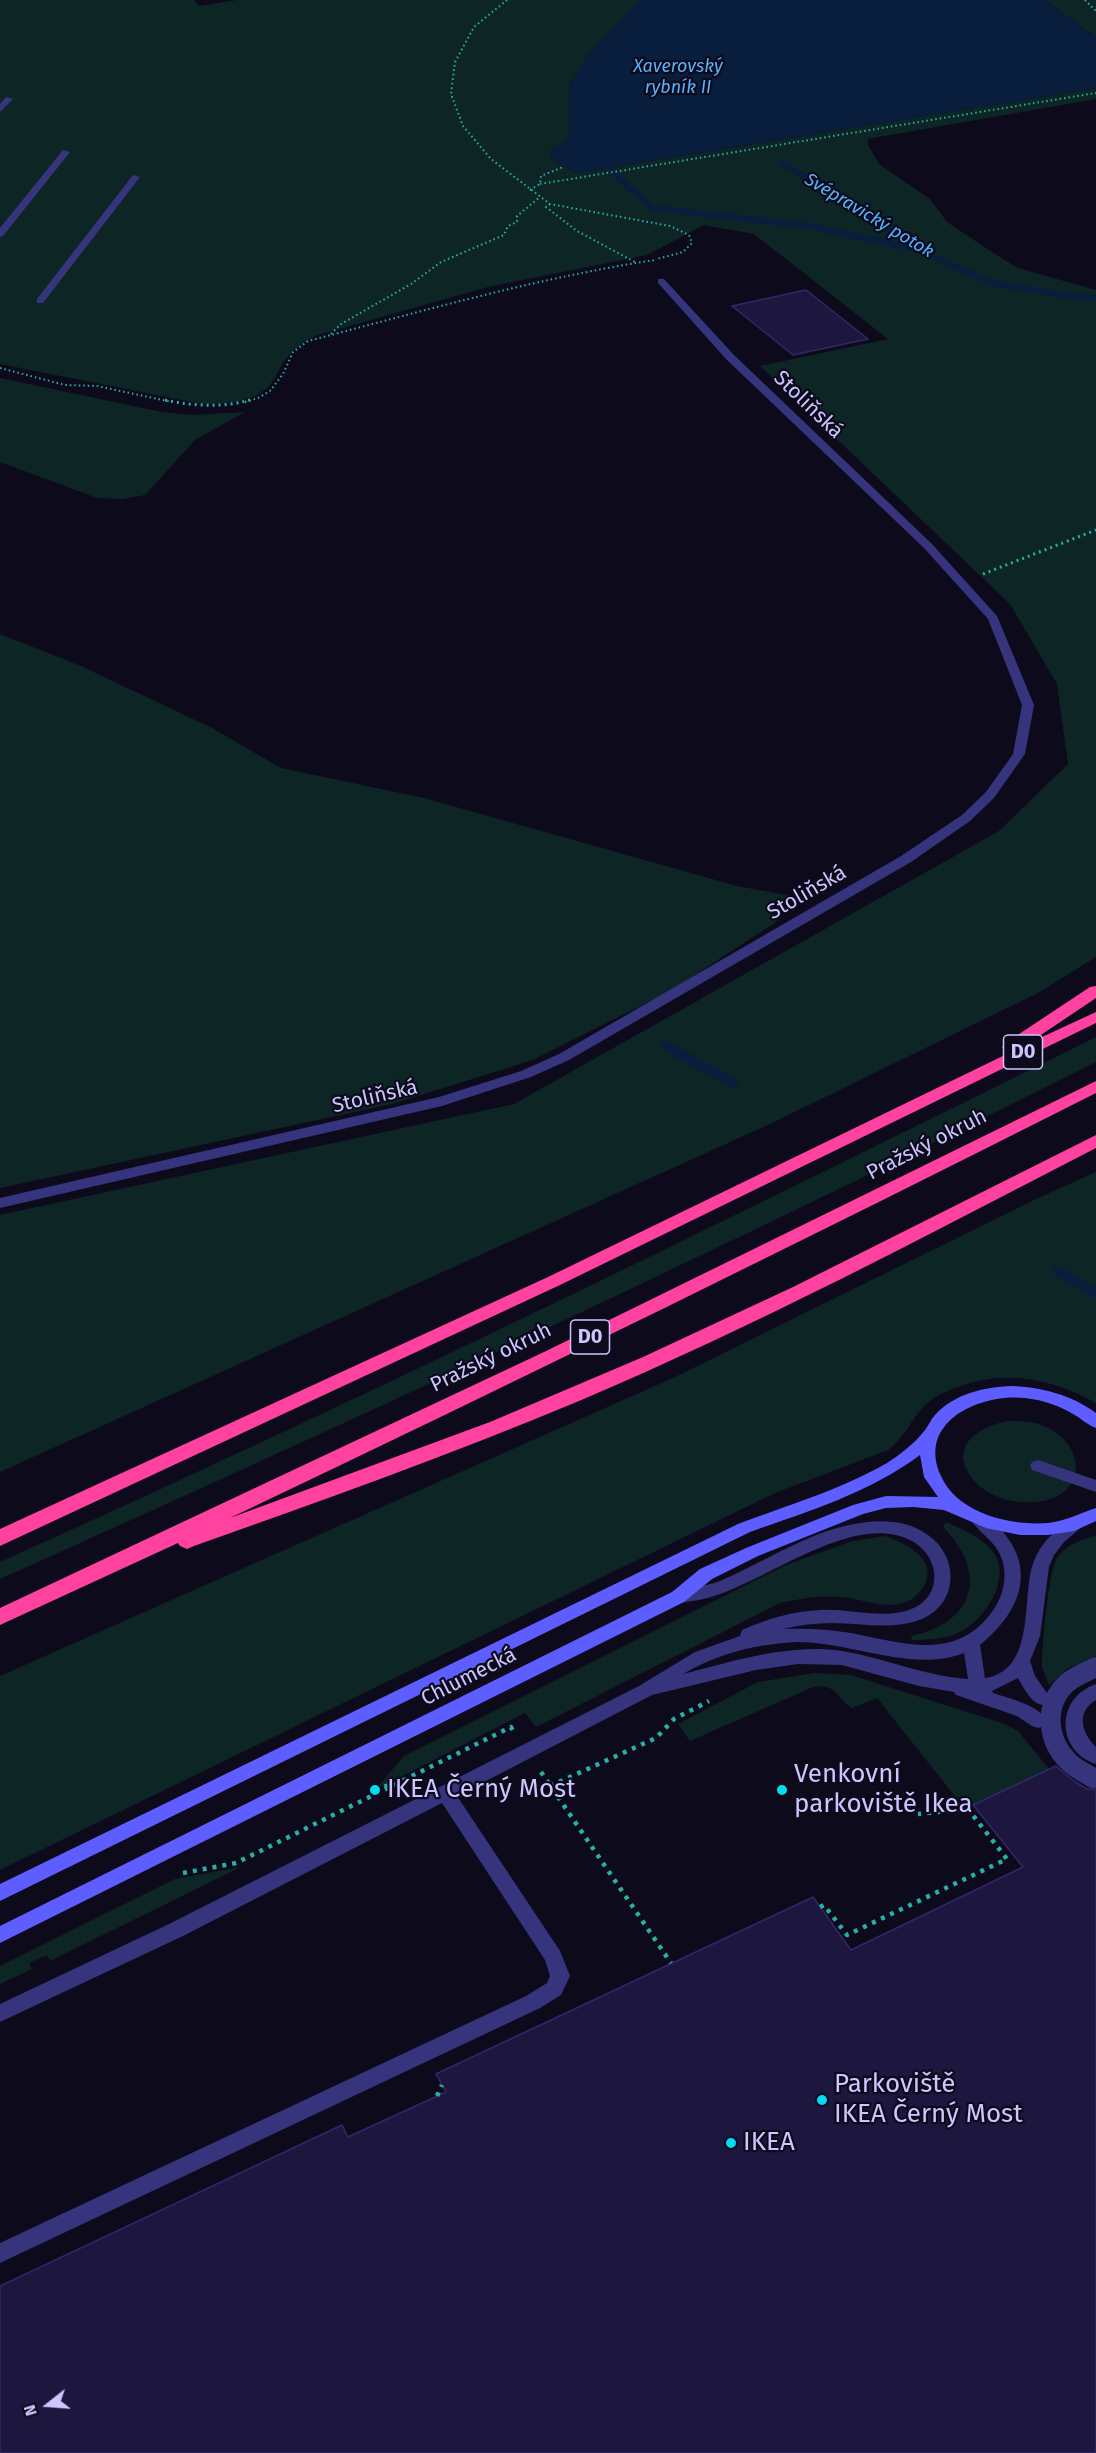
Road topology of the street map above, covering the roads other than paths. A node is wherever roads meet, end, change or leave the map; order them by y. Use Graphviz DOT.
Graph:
graph roads {
  1 [pos="9,99"];
  2 [pos="0,109"];
  3 [pos="66,152"];
  4 [pos="136,177"];
  5 [pos="0,234"];
  6 [pos="661,281"];
  7 [pos="40,301"];
  8 [pos="1096,992"];
  9 [pos="1096,1017"];
  10 [pos="1096,1086"];
  11 [pos="951,1088"];
  12 [pos="1096,1141"];
  13 [pos="1096,1149"];
  14 [pos="1058,1160"];
  15 [pos="0,1203"];
  16 [pos="1096,1422"];
  17 [pos="933,1432"];
  18 [pos="1038,1466"];
  19 [pos="1096,1485"];
  20 [pos="972,1514"];
  21 [pos="1095,1516"];
  22 [pos="1076,1525"];
  23 [pos="0,1538"];
  24 [pos="80,1579"];
  25 [pos="678,1597"];
  26 [pos="0,1617"];
  27 [pos="972,1642"];
  28 [pos="717,1648"];
  29 [pos="1022,1662"];
  30 [pos="1096,1667"];
  31 [pos="645,1691"];
  32 [pos="1096,1691"];
  33 [pos="984,1693"];
  34 [pos="1042,1699"];
  35 [pos="1038,1721"];
  36 [pos="1096,1757"];
  37 [pos="1094,1779"];
  38 [pos="445,1792"];
  39 [pos="0,1893"];
  40 [pos="0,1935"];
  41 [pos="0,2013"];
  42 [pos="0,2253"];
  1 -- 2 [label="lane"];
  3 -- 5 [label="lane"];
  4 -- 7 [label="lane"];
  6 -- 15 [label="lane, Stoliňská"];
  8 -- 11 [label="highway"];
  9 -- 11 [label="highway, Pražský okruh / D0"];
  10 -- 24 [label="highway, Pražský okruh / D0"];
  11 -- 23 [label="highway, Pražský okruh / D0"];
  12 -- 14 [label="highway"];
  13 -- 14 [label="highway"];
  14 -- 24 [label="highway"];
  16 -- 17 [label="main road, Chlumecká"];
  17 -- 20 [label="main road"];
  17 -- 39 [label="main road, Chlumecká"];
  18 -- 19 [label="lane"];
  20 -- 22 [label="main road, Chlumecká"];
  20 -- 25 [label="main road, Chlumecká"];
  20 -- 27 [label="lane"];
  21 -- 22 [label="main road, Chlumecká"];
  22 -- 29 [label="lane"];
  24 -- 26 [label="highway, Pražský okruh / D0"];
  25 -- 28 [label="lane"];
  25 -- 40 [label="main road, Chlumecká"];
  27 -- 28 [label="lane"];
  27 -- 33 [label="lane"];
  28 -- 31 [label="lane"];
  29 -- 33 [label="lane"];
  29 -- 34 [label="lane"];
  30 -- 37 [label="lane, bridge"];
  31 -- 33 [label="lane"];
  31 -- 38 [label="lane"];
  32 -- 36 [label="lane"];
  33 -- 35 [label="lane"];
  38 -- 41 [label="lane"];
  38 -- 42 [label="lane"];
}
